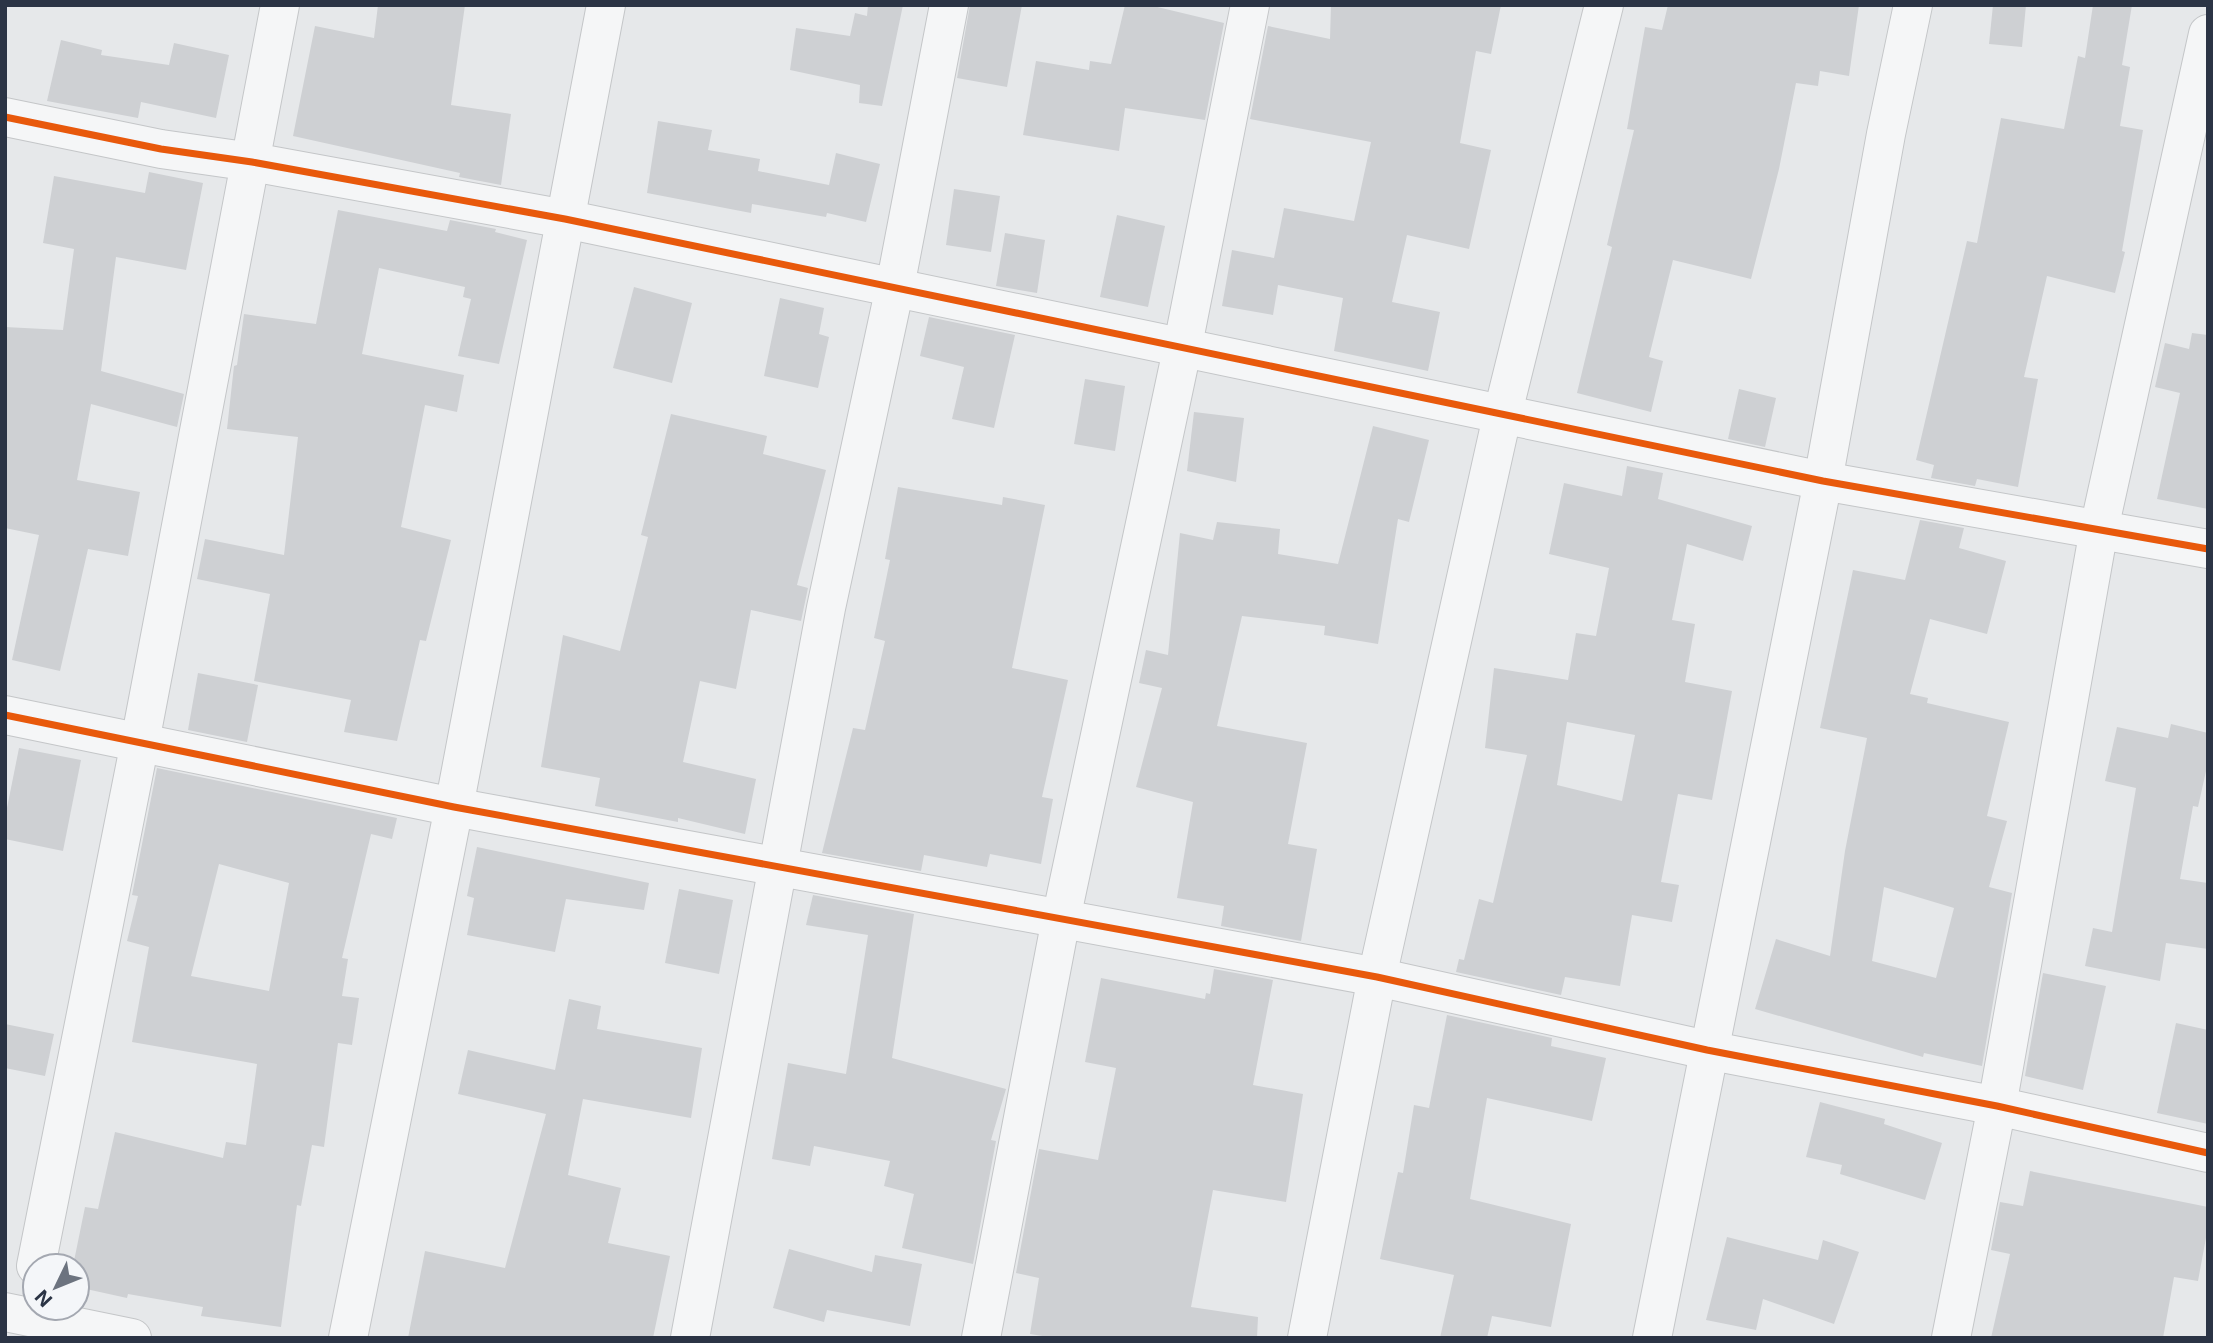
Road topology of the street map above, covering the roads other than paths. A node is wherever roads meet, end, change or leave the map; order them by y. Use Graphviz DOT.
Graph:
graph roads {
  1 [pos="280,5"];
  2 [pos="606,5"];
  3 [pos="949,5"];
  4 [pos="1250,5"];
  5 [pos="1604,5"];
  6 [pos="1913,5"];
  7 [pos="2208,34"];
  8 [pos="5,117"];
  9 [pos="252,162"];
  10 [pos="565,219"];
  11 [pos="895,287"];
  12 [pos="1182,350"];
  13 [pos="1503,412"];
  14 [pos="1823,481"];
  15 [pos="2099,529"];
  16 [pos="2208,549"];
  17 [pos="5,715"];
  18 [pos="141,742"];
  19 [pos="454,807"];
  20 [pos="779,868"];
  21 [pos="1061,919"];
  22 [pos="1377,977"];
  23 [pos="1707,1050"];
  24 [pos="1997,1106"];
  25 [pos="2208,1153"];
  26 [pos="39,1252"];
  27 [pos="18,1322"];
  28 [pos="132,1338"];
  29 [pos="348,1338"];
  30 [pos="690,1338"];
  31 [pos="981,1338"];
  32 [pos="1307,1338"];
  33 [pos="1652,1338"];
  34 [pos="1951,1338"];
  1 -- 9 [label="street"];
  2 -- 10 [label="street"];
  3 -- 11 [label="street"];
  4 -- 12 [label="street"];
  5 -- 13 [label="street"];
  6 -- 14 [label="street"];
  7 -- 15 [label="street"];
  8 -- 9 [label="street"];
  9 -- 10 [label="street"];
  9 -- 18 [label="street"];
  10 -- 11 [label="street"];
  10 -- 19 [label="street"];
  11 -- 12 [label="street"];
  11 -- 20 [label="street"];
  12 -- 13 [label="street"];
  12 -- 21 [label="street"];
  13 -- 14 [label="street"];
  13 -- 22 [label="street"];
  14 -- 15 [label="street"];
  14 -- 23 [label="street"];
  15 -- 16 [label="street"];
  15 -- 24 [label="street"];
  17 -- 18 [label="street"];
  18 -- 19 [label="street"];
  18 -- 26 [label="street"];
  19 -- 20 [label="street"];
  19 -- 29 [label="street"];
  20 -- 21 [label="street"];
  20 -- 30 [label="street"];
  21 -- 22 [label="street"];
  21 -- 31 [label="street"];
  22 -- 23 [label="street"];
  22 -- 32 [label="street"];
  23 -- 24 [label="street"];
  23 -- 33 [label="street"];
  24 -- 25 [label="street"];
  24 -- 34 [label="street"];
  27 -- 28 [label="street"];
}
